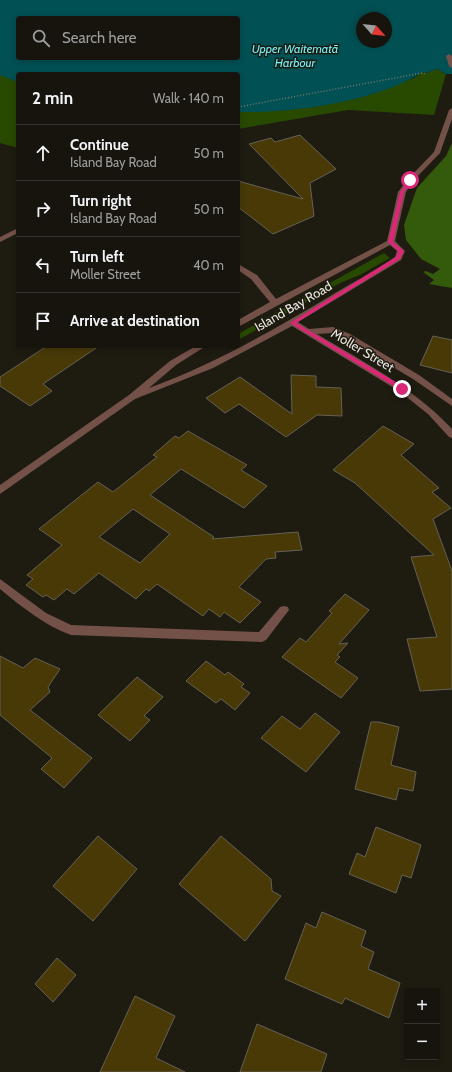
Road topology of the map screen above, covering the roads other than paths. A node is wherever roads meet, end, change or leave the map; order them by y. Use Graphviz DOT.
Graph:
graph roads {
  1 [pos="449,56"];
  2 [pos="452,66"];
  3 [pos="452,110"];
  4 [pos="16,231"];
  5 [pos="0,240"];
  6 [pos="391,242"];
  7 [pos="240,267"];
  8 [pos="275,302"];
  9 [pos="240,323"];
  10 [pos="293,323"];
  11 [pos="308,332"];
  12 [pos="199,348"];
  13 [pos="132,396"];
  14 [pos="452,403"];
  15 [pos="452,435"];
  16 [pos="0,490"];
  17 [pos="0,583"];
  18 [pos="284,610"];
  1 -- 2 [label="street"];
  3 -- 6 [label="street"];
  4 -- 5 [label="street"];
  6 -- 8 [label="street, Island Bay Road"];
  6 -- 10 [label="street, Island Bay Road"];
  7 -- 8 [label="street"];
  8 -- 9 [label="street, Island Bay Road"];
  10 -- 11 [label="street, Moller Street"];
  10 -- 13 [label="street, Island Bay Road"];
  11 -- 14 [label="street"];
  11 -- 15 [label="street, Moller Street"];
  12 -- 13 [label="street, Island Bay Road"];
  13 -- 16 [label="street, Island Bay Road"];
  17 -- 18 [label="street"];
}
